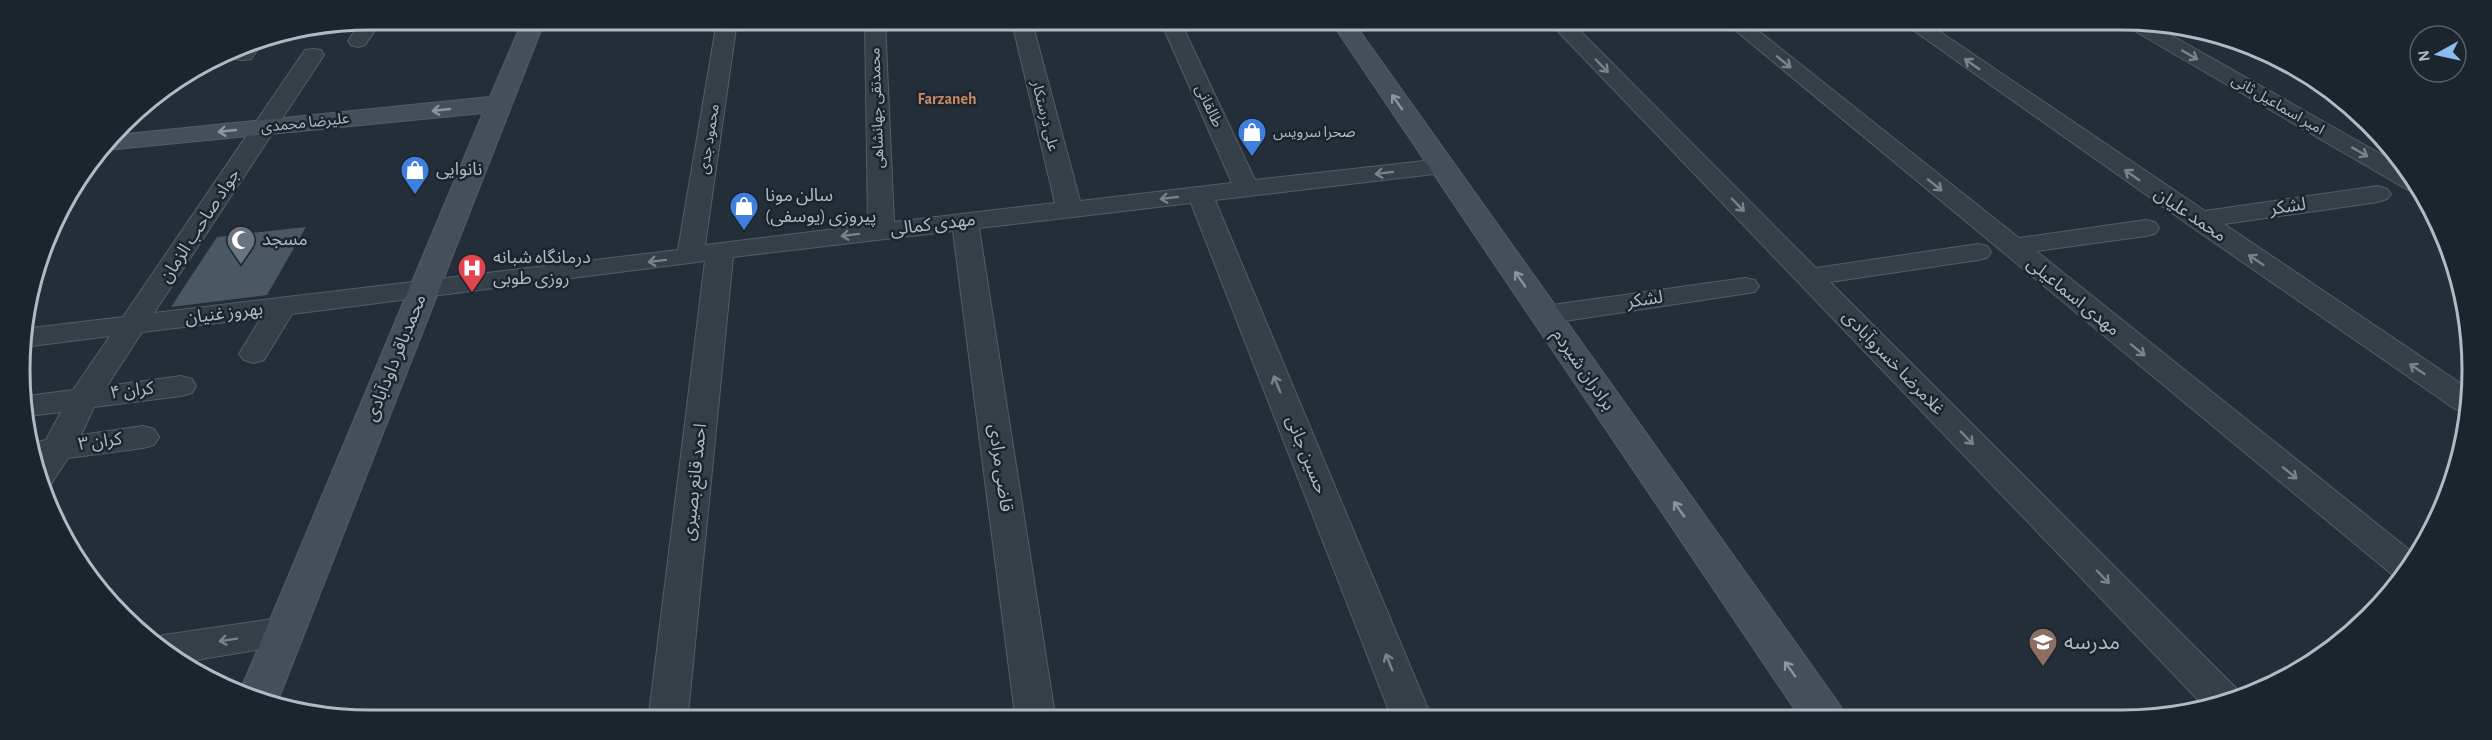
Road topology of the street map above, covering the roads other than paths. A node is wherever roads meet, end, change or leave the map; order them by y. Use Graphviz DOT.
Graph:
graph roads {
  1 [pos="365,30"];
  2 [pos="530,30"];
  3 [pos="726,30"];
  4 [pos="874,30"];
  5 [pos="1024,30"];
  6 [pos="1175,30"];
  7 [pos="1348,30"];
  8 [pos="1567,30"];
  9 [pos="1745,30"];
  10 [pos="1923,30"];
  11 [pos="2150,32"];
  12 [pos="358,41"];
  13 [pos="314,55"];
  14 [pos="500,104"];
  15 [pos="265,127"];
  16 [pos="118,142"];
  17 [pos="1442,166"];
  18 [pos="2401,176"];
  19 [pos="1247,189"];
  20 [pos="1200,194"];
  21 [pos="2378,194"];
  22 [pos="1069,209"];
  23 [pos="2198,220"];
  24 [pos="965,222"];
  25 [pos="2146,228"];
  26 [pos="881,231"];
  27 [pos="2011,247"];
  28 [pos="1978,252"];
  29 [pos="705,254"];
  30 [pos="1808,277"];
  31 [pos="1745,286"];
  32 [pos="424,290"];
  33 [pos="282,307"];
  34 [pos="1545,315"];
  35 [pos="135,325"];
  36 [pos="32,337"];
  37 [pos="254,354"];
  38 [pos="181,386"];
  39 [pos="84,397"];
  40 [pos="2460,398"];
  41 [pos="32,405"];
  42 [pos="143,437"];
  43 [pos="44,451"];
  44 [pos="2402,563"];
  45 [pos="285,631"];
  46 [pos="175,648"];
  47 [pos="261,692"];
  48 [pos="2219,696"];
  49 [pos="669,710"];
  50 [pos="1034,710"];
  51 [pos="1409,710"];
  52 [pos="1819,710"];
  1 -- 12 [label="street"];
  2 -- 14 [label="street, محمدباقر داودآبادی"];
  3 -- 29 [label="street, محمود جدی"];
  4 -- 26 [label="street, محمدتقی جهانشاهی"];
  5 -- 22 [label="street, علی درستکار"];
  6 -- 19 [label="street, طالقانی"];
  17 -- 7 [label="street, برادران شیردم, one-way"];
  8 -- 30 [label="street, غلامرضا خسروآبادی, one-way"];
  9 -- 27 [label="street, مهدی اسماعیلی, one-way"];
  23 -- 10 [label="street, محمد علیان, one-way"];
  11 -- 18 [label="street, امیر اسماعیل ثانی, one-way"];
  13 -- 15 [label="street, جواد صاحب الزمان"];
  14 -- 15 [label="street, علیرضا محمدی, one-way"];
  14 -- 32 [label="street, محمدباقر داودآبادی"];
  15 -- 16 [label="street, علیرضا محمدی, one-way"];
  15 -- 35 [label="street, جواد صاحب الزمان"];
  17 -- 19 [label="street, مهدی کمالی, one-way"];
  34 -- 17 [label="street, برادران شیردم, one-way"];
  19 -- 20 [label="street, مهدی کمالی"];
  20 -- 22 [label="street, مهدی کمالی, one-way"];
  51 -- 20 [label="street, حسین جانی, one-way"];
  21 -- 23 [label="street, لشكر"];
  22 -- 24 [label="street, مهدی کمالی"];
  40 -- 23 [label="street, محمد علیان, one-way"];
  24 -- 26 [label="street, مهدی کمالی"];
  24 -- 50 [label="street, قاضی مرادی"];
  25 -- 27 [label="street"];
  26 -- 29 [label="street, مهدی کمالی, one-way"];
  27 -- 44 [label="street, مهدی اسماعیلی, one-way"];
  28 -- 30 [label="street"];
  29 -- 32 [label="street, مهدی کمالی, one-way"];
  29 -- 49 [label="street, احمد قانع بصیری"];
  30 -- 48 [label="street, غلامرضا خسروآبادی, one-way"];
  31 -- 34 [label="street, لشكر"];
  32 -- 33 [label="street, بهروز غنیان"];
  32 -- 45 [label="street, محمدباقر داودآبادی"];
  33 -- 35 [label="street, بهروز غنیان"];
  33 -- 37 [label="street"];
  52 -- 34 [label="street, برادران شیردم, one-way"];
  35 -- 36 [label="street, بهروز غنیان"];
  35 -- 39 [label="street, جواد صاحب الزمان"];
  38 -- 39 [label="street, کران ۴"];
  39 -- 41 [label="street, کران ۴"];
  39 -- 43 [label="street, جواد صاحب الزمان"];
  42 -- 43 [label="street, کران ۳"];
  45 -- 46 [label="street, one-way"];
  45 -- 47 [label="street, محمدباقر داودآبادی"];
}
